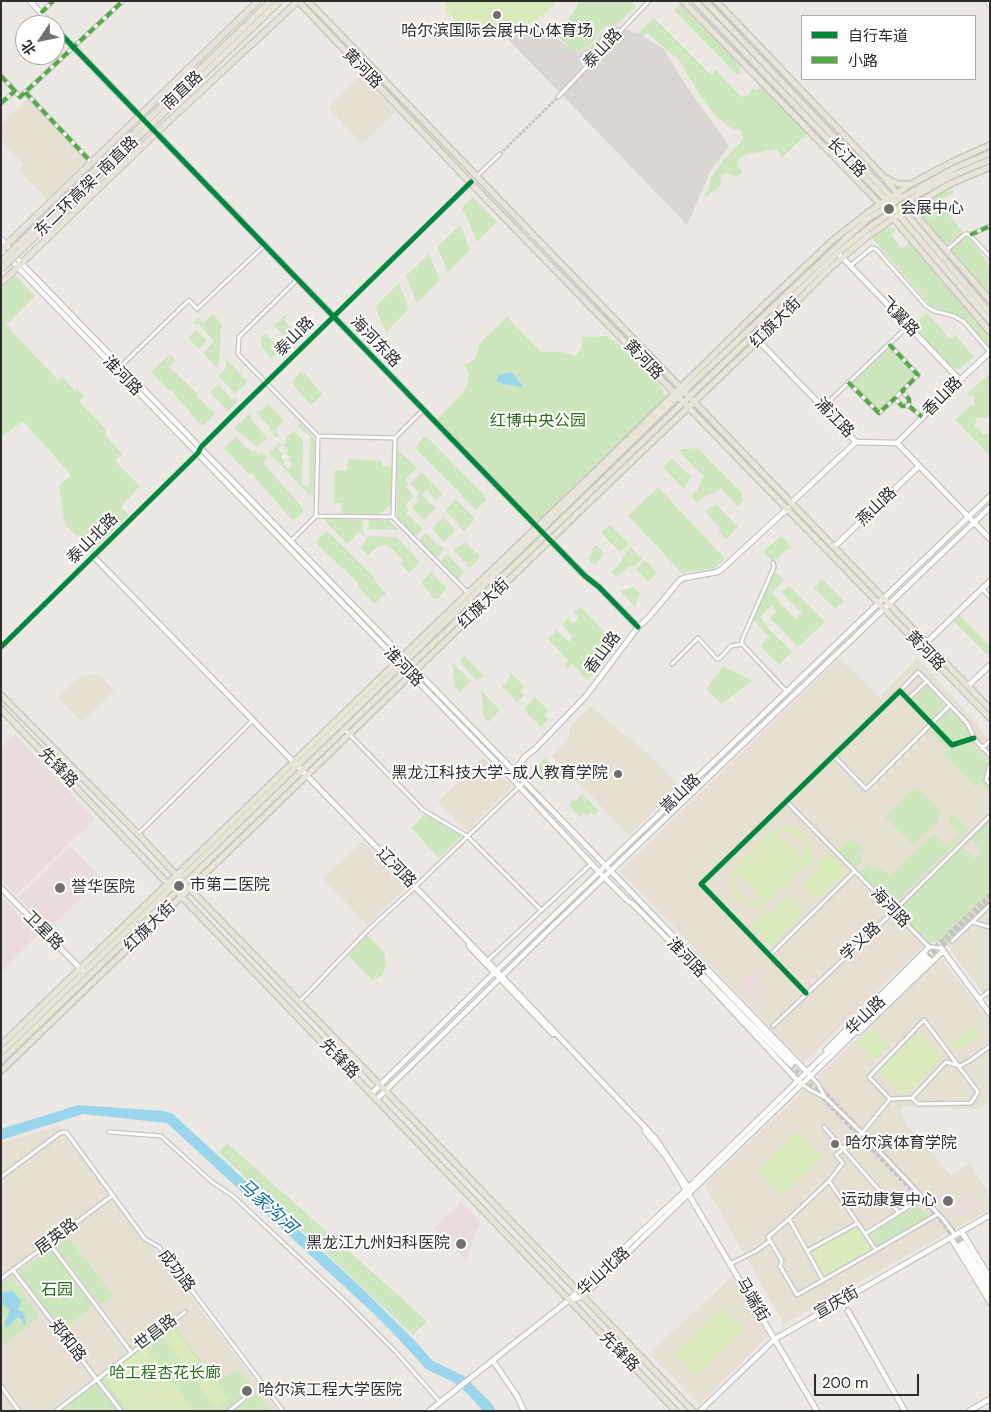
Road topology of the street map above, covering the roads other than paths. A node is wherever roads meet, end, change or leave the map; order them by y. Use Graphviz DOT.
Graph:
graph roads {
  1 [pos="30,1"];
  2 [pos="53,1"];
  3 [pos="123,1"];
  4 [pos="258,1"];
  5 [pos="271,1"];
  6 [pos="280,1"];
  7 [pos="298,1"];
  8 [pos="308,1"];
  9 [pos="649,1"];
  10 [pos="683,1"];
  11 [pos="695,1"];
  12 [pos="704,1"];
  13 [pos="716,1"];
  14 [pos="988,1"];
  15 [pos="990,5"];
  16 [pos="41,13"];
  17 [pos="65,39"];
  18 [pos="73,47"];
  19 [pos="1,76"];
  20 [pos="15,90"];
  21 [pos="26,92"];
  22 [pos="558,97"];
  23 [pos="1,104"];
  24 [pos="139,116"];
  25 [pos="155,134"];
  26 [pos="990,145"];
  27 [pos="990,153"];
  28 [pos="500,154"];
  29 [pos="990,160"];
  30 [pos="91,162"];
  31 [pos="990,167"];
  32 [pos="476,176"];
  33 [pos="884,177"];
  34 [pos="471,182"];
  35 [pos="911,184"];
  36 [pos="866,190"];
  37 [pos="894,199"];
  38 [pos="905,202"];
  39 [pos="919,202"];
  40 [pos="882,206"];
  41 [pos="909,207"];
  42 [pos="899,210"];
  43 [pos="870,212"];
  44 [pos="891,216"];
  45 [pos="920,220"];
  46 [pos="882,226"];
  47 [pos="990,226"];
  48 [pos="902,228"];
  49 [pos="970,234"];
  50 [pos="1,239"];
  51 [pos="7,245"];
  52 [pos="264,246"];
  53 [pos="1,250"];
  54 [pos="947,250"];
  55 [pos="840,255"];
  56 [pos="990,258"];
  57 [pos="1,261"];
  58 [pos="20,266"];
  59 [pos="850,267"];
  60 [pos="1,269"];
  61 [pos="297,280"];
  62 [pos="1,283"];
  63 [pos="990,300"];
  64 [pos="990,313"];
  65 [pos="333,317"];
  66 [pos="990,321"];
  67 [pos="908,326"];
  68 [pos="990,332"];
  69 [pos="753,335"];
  70 [pos="758,340"];
  71 [pos="889,344"];
  72 [pos="990,352"];
  73 [pos="122,365"];
  74 [pos="960,380"];
  75 [pos="848,382"];
  76 [pos="266,383"];
  77 [pos="682,390"];
  78 [pos="902,391"];
  79 [pos="676,395"];
  80 [pos="689,397"];
  81 [pos="894,398"];
  82 [pos="683,402"];
  83 [pos="694,402"];
  84 [pos="909,406"];
  85 [pos="688,407"];
  86 [pos="823,407"];
  87 [pos="423,410"];
  88 [pos="922,417"];
  89 [pos="318,436"];
  90 [pos="395,438"];
  91 [pos="856,442"];
  92 [pos="897,442"];
  93 [pos="201,447"];
  94 [pos="198,453"];
  95 [pos="919,466"];
  96 [pos="990,496"];
  97 [pos="789,506"];
  98 [pos="990,507"];
  99 [pos="316,516"];
  100 [pos="393,517"];
  101 [pos="968,517"];
  102 [pos="974,522"];
  103 [pos="539,529"];
  104 [pos="545,535"];
  105 [pos="990,539"];
  106 [pos="551,540"];
  107 [pos="291,541"];
  108 [pos="834,547"];
  109 [pos="92,557"];
  110 [pos="774,563"];
  111 [pos="990,581"];
  112 [pos="982,589"];
  113 [pos="470,595"];
  114 [pos="990,597"];
  115 [pos="883,599"];
  116 [pos="879,603"];
  117 [pos="888,604"];
  118 [pos="884,608"];
  119 [pos="638,627"];
  120 [pos="926,643"];
  121 [pos="742,644"];
  122 [pos="1,647"];
  123 [pos="407,660"];
  124 [pos="398,661"];
  125 [pos="672,664"];
  126 [pos="990,665"];
  127 [pos="404,668"];
  128 [pos="416,670"];
  129 [pos="411,675"];
  130 [pos="927,681"];
  131 [pos="968,686"];
  132 [pos="900,690"];
  133 [pos="787,692"];
  134 [pos="1,695"];
  135 [pos="908,699"];
  136 [pos="950,705"];
  137 [pos="1,709"];
  138 [pos="990,709"];
  139 [pos="990,718"];
  140 [pos="251,722"];
  141 [pos="932,723"];
  142 [pos="345,730"];
  143 [pos="350,734"];
  144 [pos="974,738"];
  145 [pos="990,741"];
  146 [pos="982,748"];
  147 [pos="833,755"];
  148 [pos="990,756"];
  149 [pos="990,765"];
  150 [pos="297,767"];
  151 [pos="514,771"];
  152 [pos="306,777"];
  153 [pos="524,782"];
  154 [pos="990,784"];
  155 [pos="519,786"];
  156 [pos="786,801"];
  157 [pos="990,816"];
  158 [pos="138,834"];
  159 [pos="467,836"];
  160 [pos="591,864"];
  161 [pos="606,866"];
  162 [pos="611,871"];
  163 [pos="855,871"];
  164 [pos="599,872"];
  165 [pos="604,878"];
  166 [pos="183,882"];
  167 [pos="168,883"];
  168 [pos="1,888"];
  169 [pos="414,888"];
  170 [pos="177,892"];
  171 [pos="990,905"];
  172 [pos="541,910"];
  173 [pos="893,912"];
  174 [pos="972,922"];
  175 [pos="990,927"];
  176 [pos="674,937"];
  177 [pos="952,940"];
  178 [pos="670,942"];
  179 [pos="929,947"];
  180 [pos="942,949"];
  181 [pos="770,955"];
  182 [pos="486,962"];
  183 [pos="81,968"];
  184 [pos="496,972"];
  185 [pos="85,973"];
  186 [pos="501,977"];
  187 [pos="990,991"];
  188 [pos="806,993"];
  189 [pos="979,1000"];
  190 [pos="299,1002"];
  191 [pos="990,1014"];
  192 [pos="773,1026"];
  193 [pos="1,1045"];
  194 [pos="990,1046"];
  195 [pos="1,1053"];
  196 [pos="828,1059"];
  197 [pos="1,1061"];
  198 [pos="817,1062"];
  199 [pos="960,1066"];
  200 [pos="1,1071"];
  201 [pos="807,1075"];
  202 [pos="800,1082"];
  203 [pos="380,1085"];
  204 [pos="385,1091"];
  205 [pos="372,1093"];
  206 [pos="826,1098"];
  207 [pos="912,1098"];
  208 [pos="377,1099"];
  209 [pos="890,1100"];
  210 [pos="824,1127"];
  211 [pos="109,1132"];
  212 [pos="862,1133"];
  213 [pos="843,1148"];
  214 [pos="1,1177"];
  215 [pos="830,1181"];
  216 [pos="687,1190"];
  217 [pos="113,1195"];
  218 [pos="922,1198"];
  219 [pos="899,1213"];
  220 [pos="938,1214"];
  221 [pos="990,1215"];
  222 [pos="789,1219"];
  223 [pos="858,1223"];
  224 [pos="962,1232"];
  225 [pos="865,1234"];
  226 [pos="953,1237"];
  227 [pos="770,1241"];
  228 [pos="49,1243"];
  229 [pos="876,1250"];
  230 [pos="808,1251"];
  231 [pos="730,1264"];
  232 [pos="13,1270"];
  233 [pos="990,1278"];
  234 [pos="1,1279"];
  235 [pos="823,1280"];
  236 [pos="990,1287"];
  237 [pos="578,1291"];
  238 [pos="582,1296"];
  239 [pos="990,1296"];
  240 [pos="570,1300"];
  241 [pos="990,1302"];
  242 [pos="185,1312"];
  243 [pos="848,1312"];
  244 [pos="775,1339"];
  245 [pos="131,1352"];
  246 [pos="493,1361"];
  247 [pos="96,1379"];
  248 [pos="1,1386"];
  249 [pos="244,1399"];
  250 [pos="990,1399"];
  251 [pos="440,1402"];
  252 [pos="19,1411"];
  253 [pos="56,1411"];
  254 [pos="121,1411"];
  255 [pos="229,1411"];
  256 [pos="283,1411"];
  257 [pos="429,1411"];
  258 [pos="524,1411"];
  259 [pos="676,1411"];
  260 [pos="693,1411"];
  261 [pos="700,1411"];
  262 [pos="817,1411"];
  263 [pos="905,1411"];
  264 [pos="969,1411"];
  1 -- 16 [label="main road"];
  2 -- 16 [label="street"];
  3 -- 18 [label="street"];
  4 -- 24 [label="highway, 南直路"];
  5 -- 57 [label="highway, 东二环高架-南直路, bridge"];
  6 -- 60 [label="highway, 东二环高架-南直路, bridge"];
  7 -- 25 [label="highway, 南直路"];
  7 -- 34 [label="main road, 黄河路"];
  8 -- 32 [label="main road, 黄河路"];
  9 -- 22 [label="street, 泰山路"];
  10 -- 36 [label="main road"];
  11 -- 37 [label="main road, 长江路"];
  12 -- 37 [label="main road, 长江路"];
  13 -- 33 [label="main road"];
  14 -- 15 [label="main road"];
  17 -- 18 [label="main road, 海河东路"];
  18 -- 21 [label="street"];
  18 -- 24 [label="main road, 海河东路"];
  19 -- 20 [label="street"];
  20 -- 21 [label="street"];
  20 -- 23 [label="street"];
  21 -- 30 [label="street"];
  24 -- 25 [label="main road, 海河东路"];
  24 -- 30 [label="highway, 南直路"];
  25 -- 52 [label="main road, 海河东路"];
  25 -- 58 [label="highway, 南直路"];
  26 -- 35 [label="main road, 红旗大街"];
  27 -- 37 [label="main road, 红旗大街"];
  28 -- 32 [label="street"];
  29 -- 38 [label="main road, 红旗大街"];
  30 -- 51 [label="highway, 南直路"];
  31 -- 39 [label="main road, 红旗大街"];
  32 -- 77 [label="main road, 黄河路"];
  33 -- 35 [label="main road"];
  33 -- 37 [label="main road"];
  34 -- 65 [label="street, 泰山路"];
  34 -- 79 [label="main road, 黄河路"];
  35 -- 37 [label="main road, 红旗大街"];
  36 -- 40 [label="main road"];
  36 -- 43 [label="main road"];
  37 -- 38 [label="main road"];
  37 -- 40 [label="main road, 红旗大街"];
  37 -- 42 [label="main road, 长江路"];
  38 -- 41 [label="main road"];
  38 -- 42 [label="main road, 红旗大街"];
  39 -- 41 [label="main road, 红旗大街"];
  39 -- 45 [label="main road"];
  40 -- 43 [label="main road, 红旗大街"];
  40 -- 44 [label="main road"];
  40 -- 77 [label="main road, 红旗大街"];
  41 -- 42 [label="main road, 红旗大街"];
  41 -- 45 [label="main road"];
  42 -- 44 [label="main road, 红旗大街"];
  42 -- 64 [label="main road, 长江路"];
  42 -- 66 [label="main road, 长江路"];
  43 -- 77 [label="main road, 红旗大街"];
  44 -- 46 [label="main road, 红旗大街"];
  44 -- 48 [label="main road"];
  44 -- 55 [label="main road, 红旗大街"];
  45 -- 54 [label="main road"];
  46 -- 48 [label="main road"];
  46 -- 55 [label="main road, 红旗大街"];
  47 -- 49 [label="street"];
  48 -- 68 [label="main road"];
  49 -- 54 [label="street"];
  49 -- 56 [label="street"];
  50 -- 51 [label="main road"];
  51 -- 53 [label="highway, 南直路"];
  51 -- 58 [label="main road"];
  52 -- 61 [label="main road, 海河东路"];
  52 -- 73 [label="street"];
  53 -- 58 [label="main road"];
  54 -- 63 [label="main road"];
  55 -- 59 [label="main road, 飞翼路"];
  55 -- 69 [label="main road, 红旗大街"];
  55 -- 70 [label="main road, 红旗大街"];
  58 -- 62 [label="highway, 南直路"];
  58 -- 73 [label="main road, 淮河路"];
  58 -- 94 [label="main road, 淮河路"];
  59 -- 67 [label="main road, 飞翼路"];
  59 -- 72 [label="street"];
  61 -- 65 [label="main road, 海河东路"];
  61 -- 76 [label="street"];
  65 -- 76 [label="street, 泰山路"];
  65 -- 87 [label="main road, 海河东路"];
  67 -- 71 [label="street"];
  67 -- 74 [label="main road, 飞翼路"];
  69 -- 70 [label="main road, 浦江路"];
  69 -- 80 [label="main road, 红旗大街"];
  70 -- 83 [label="main road, 红旗大街"];
  70 -- 86 [label="main road, 浦江路"];
  71 -- 75 [label="street"];
  71 -- 78 [label="street"];
  72 -- 74 [label="main road, 香山路"];
  73 -- 93 [label="main road, 淮河路"];
  74 -- 88 [label="main road, 香山路"];
  75 -- 81 [label="street"];
  75 -- 86 [label="street"];
  76 -- 89 [label="street"];
  76 -- 93 [label="street, 泰山路"];
  77 -- 79 [label="main road, 红旗大街"];
  77 -- 80 [label="main road, 黄河路"];
  78 -- 81 [label="street"];
  78 -- 84 [label="street"];
  79 -- 82 [label="main road, 黄河路"];
  79 -- 103 [label="main road, 红旗大街"];
  80 -- 82 [label="main road, 红旗大街"];
  80 -- 83 [label="main road, 黄河路"];
  81 -- 84 [label="street"];
  82 -- 85 [label="main road, 黄河路"];
  82 -- 104 [label="main road, 红旗大街"];
  83 -- 85 [label="main road, 红旗大街"];
  83 -- 97 [label="main road, 黄河路"];
  84 -- 88 [label="street"];
  85 -- 97 [label="main road, 黄河路"];
  85 -- 106 [label="main road, 红旗大街"];
  86 -- 91 [label="main road, 浦江路"];
  87 -- 90 [label="street"];
  87 -- 103 [label="main road, 海河东路"];
  88 -- 92 [label="main road, 香山路"];
  89 -- 90 [label="street"];
  89 -- 99 [label="street"];
  90 -- 100 [label="street"];
  91 -- 92 [label="main road, 浦江路"];
  91 -- 97 [label="main road, 香山路"];
  92 -- 95 [label="main road"];
  93 -- 94 [label="street, 泰山北路"];
  93 -- 107 [label="main road, 淮河路"];
  94 -- 109 [label="street, 泰山北路"];
  94 -- 124 [label="main road, 淮河路"];
  95 -- 101 [label="main road"];
  95 -- 108 [label="main road, 燕山路"];
  96 -- 101 [label="main road, 嵩山路"];
  97 -- 108 [label="main road, 黄河路"];
  97 -- 116 [label="main road, 黄河路"];
  97 -- 119 [label="main road, 香山路"];
  98 -- 102 [label="main road, 嵩山路"];
  99 -- 100 [label="street"];
  99 -- 107 [label="street"];
  100 -- 113 [label="street"];
  101 -- 102 [label="main road"];
  101 -- 115 [label="main road, 嵩山路"];
  102 -- 105 [label="main road"];
  102 -- 117 [label="main road, 嵩山路"];
  103 -- 104 [label="main road, 海河东路"];
  103 -- 113 [label="main road, 红旗大街"];
  104 -- 106 [label="main road, 海河东路"];
  104 -- 123 [label="main road, 红旗大街"];
  106 -- 119 [label="main road, 海河东路"];
  106 -- 128 [label="main road, 红旗大街"];
  107 -- 123 [label="main road, 淮河路"];
  108 -- 115 [label="main road, 黄河路"];
  109 -- 122 [label="street, 泰山北路"];
  109 -- 140 [label="main road, 辽河路"];
  109 -- 150 [label="main road, 辽河路"];
  110 -- 121 [label="street"];
  111 -- 112 [label="main road"];
  112 -- 114 [label="street"];
  112 -- 120 [label="main road"];
  113 -- 123 [label="main road, 红旗大街"];
  115 -- 116 [label="main road, 嵩山路"];
  115 -- 117 [label="main road, 黄河路"];
  116 -- 118 [label="main road, 黄河路"];
  116 -- 133 [label="main road, 嵩山路"];
  117 -- 118 [label="main road, 嵩山路"];
  117 -- 120 [label="main road, 黄河路"];
  118 -- 139 [label="main road, 黄河路"];
  118 -- 162 [label="main road, 嵩山路"];
  119 -- 151 [label="main road, 香山路"];
  120 -- 131 [label="main road, 黄河路"];
  121 -- 125 [label="street"];
  121 -- 133 [label="street"];
  123 -- 124 [label="main road, 红旗大街"];
  123 -- 127 [label="main road, 红旗大街"];
  123 -- 128 [label="main road, 淮河路"];
  124 -- 127 [label="main road, 淮河路"];
  124 -- 150 [label="main road, 红旗大街"];
  126 -- 131 [label="main road"];
  127 -- 129 [label="main road, 淮河路"];
  127 -- 142 [label="main road, 红旗大街"];
  127 -- 150 [label="main road, 红旗大街"];
  128 -- 129 [label="main road, 红旗大街"];
  128 -- 151 [label="main road, 淮河路"];
  129 -- 143 [label="main road, 红旗大街"];
  129 -- 155 [label="main road, 淮河路"];
  130 -- 132 [label="street"];
  130 -- 135 [label="street"];
  130 -- 136 [label="street"];
  131 -- 138 [label="main road, 黄河路"];
  132 -- 135 [label="street"];
  132 -- 147 [label="street"];
  133 -- 161 [label="main road, 嵩山路"];
  134 -- 158 [label="main road, 先锋路"];
  135 -- 141 [label="street"];
  136 -- 141 [label="street"];
  136 -- 144 [label="street"];
  137 -- 167 [label="main road, 先锋路"];
  140 -- 150 [label="main road, 辽河路"];
  140 -- 158 [label="street"];
  141 -- 144 [label="street"];
  141 -- 147 [label="street"];
  142 -- 143 [label="street"];
  142 -- 150 [label="main road, 红旗大街"];
  143 -- 152 [label="main road, 红旗大街"];
  143 -- 159 [label="street"];
  144 -- 146 [label="street"];
  145 -- 146 [label="street"];
  146 -- 148 [label="street"];
  147 -- 156 [label="street"];
  149 -- 154 [label="street"];
  150 -- 152 [label="main road, 辽河路"];
  150 -- 166 [label="main road, 红旗大街"];
  150 -- 166 [label="main road, 红旗大街"];
  151 -- 153 [label="main road, 淮河路"];
  152 -- 166 [label="main road, 红旗大街"];
  152 -- 169 [label="main road, 辽河路"];
  153 -- 155 [label="street"];
  153 -- 161 [label="main road, 淮河路"];
  155 -- 159 [label="street"];
  155 -- 160 [label="main road, 淮河路"];
  156 -- 163 [label="street, 海河路"];
  156 -- 181 [label="street"];
  157 -- 173 [label="street, 学义路"];
  158 -- 166 [label="main road, 先锋路"];
  159 -- 169 [label="street"];
  159 -- 172 [label="street"];
  160 -- 164 [label="main road, 淮河路"];
  160 -- 172 [label="street"];
  161 -- 162 [label="main road, 淮河路"];
  161 -- 164 [label="main road, 嵩山路"];
  162 -- 165 [label="main road, 嵩山路"];
  162 -- 176 [label="main road, 淮河路"];
  163 -- 173 [label="street, 海河路"];
  163 -- 181 [label="street"];
  164 -- 165 [label="main road, 淮河路"];
  164 -- 184 [label="main road, 嵩山路"];
  165 -- 178 [label="main road, 淮河路"];
  165 -- 186 [label="main road, 嵩山路"];
  166 -- 167 [label="main road, 红旗大街"];
  166 -- 170 [label="main road, 红旗大街"];
  166 -- 190 [label="main road, 先锋路"];
  167 -- 170 [label="main road, 先锋路"];
  167 -- 183 [label="main road, 红旗大街"];
  168 -- 183 [label="main road, 卫星路"];
  169 -- 182 [label="main road, 辽河路"];
  169 -- 190 [label="street"];
  170 -- 185 [label="main road, 红旗大街"];
  170 -- 197 [label="main road, 红旗大街"];
  170 -- 200 [label="main road, 红旗大街"];
  170 -- 205 [label="main road, 先锋路"];
  171 -- 174 [label="street"];
  172 -- 182 [label="street"];
  173 -- 179 [label="street, 海河路"];
  173 -- 188 [label="street, 学义路"];
  174 -- 175 [label="street"];
  174 -- 177 [label="street"];
  176 -- 178 [label="main road, 淮河路"];
  176 -- 201 [label="main road"];
  178 -- 202 [label="main road"];
  179 -- 180 [label="street"];
  179 -- 198 [label="main road"];
  180 -- 189 [label="main road"];
  180 -- 196 [label="main road, 华山路"];
  181 -- 188 [label="street"];
  182 -- 184 [label="main road, 辽河路"];
  183 -- 185 [label="main road, 卫星路"];
  183 -- 193 [label="main road, 红旗大街"];
  184 -- 186 [label="main road, 辽河路"];
  184 -- 203 [label="main road, 嵩山路"];
  185 -- 195 [label="main road, 红旗大街"];
  186 -- 204 [label="main road, 嵩山路"];
  186 -- 216 [label="main road, 辽河路"];
  187 -- 189 [label="street"];
  188 -- 192 [label="street, 学义路"];
  189 -- 191 [label="main road"];
  190 -- 203 [label="main road, 先锋路"];
  194 -- 199 [label="street"];
  196 -- 198 [label="main road, 华山路"];
  196 -- 201 [label="main road"];
  198 -- 201 [label="main road, 华山路"];
  199 -- 207 [label="street"];
  199 -- 207 [label="street"];
  199 -- 209 [label="street"];
  201 -- 202 [label="main road, 华山北路"];
  201 -- 206 [label="street"];
  202 -- 206 [label="street"];
  202 -- 216 [label="main road, 华山北路"];
  203 -- 204 [label="main road, 先锋路"];
  203 -- 205 [label="main road, 嵩山路"];
  204 -- 208 [label="main road, 嵩山路"];
  204 -- 237 [label="main road, 先锋路"];
  205 -- 208 [label="main road, 先锋路"];
  206 -- 212 [label="street"];
  207 -- 209 [label="street"];
  208 -- 240 [label="main road, 先锋路"];
  209 -- 212 [label="street"];
  210 -- 213 [label="street"];
  211 -- 251 [label="street"];
  212 -- 213 [label="street"];
  212 -- 218 [label="street"];
  213 -- 215 [label="street"];
  213 -- 219 [label="street"];
  214 -- 217 [label="street, 成功路"];
  215 -- 222 [label="street"];
  215 -- 223 [label="street"];
  216 -- 231 [label="main road, 马端街"];
  216 -- 237 [label="main road, 华山北路"];
  216 -- 238 [label="main road, 华山北路"];
  217 -- 228 [label="street, 居英路"];
  217 -- 256 [label="street, 成功路"];
  218 -- 219 [label="street"];
  218 -- 220 [label="street"];
  219 -- 225 [label="street"];
  220 -- 226 [label="street"];
  220 -- 229 [label="street"];
  221 -- 224 [label="main road, 宣庆街"];
  222 -- 227 [label="street"];
  222 -- 230 [label="street"];
  223 -- 225 [label="street"];
  223 -- 230 [label="street"];
  224 -- 226 [label="main road, 宣庆街"];
  224 -- 233 [label="main road"];
  225 -- 229 [label="street"];
  226 -- 241 [label="main road"];
  226 -- 244 [label="main road, 宣庆街"];
  227 -- 231 [label="street"];
  227 -- 235 [label="street"];
  228 -- 232 [label="street, 居英路"];
  228 -- 245 [label="street"];
  229 -- 235 [label="street"];
  230 -- 235 [label="street"];
  231 -- 244 [label="main road, 马端街"];
  232 -- 234 [label="street, 居英路"];
  232 -- 247 [label="street, 郑和路"];
  236 -- 239 [label="main road"];
  237 -- 238 [label="main road, 先锋路"];
  237 -- 240 [label="main road, 华山北路"];
  238 -- 240 [label="main road, 华山北路"];
  238 -- 260 [label="main road, 先锋路"];
  240 -- 246 [label="main road"];
  240 -- 259 [label="main road, 先锋路"];
  242 -- 245 [label="street, 世昌路"];
  243 -- 263 [label="main road"];
  244 -- 261 [label="main road, 宣庆街"];
  244 -- 262 [label="main road, 马端街"];
  245 -- 247 [label="street, 世昌路"];
  246 -- 251 [label="main road"];
  246 -- 258 [label="main road"];
  247 -- 253 [label="street, 世昌路"];
  247 -- 254 [label="street, 郑和路"];
  248 -- 252 [label="street"];
  249 -- 255 [label="street"];
  250 -- 264 [label="main road"];
  251 -- 257 [label="main road"];
}
